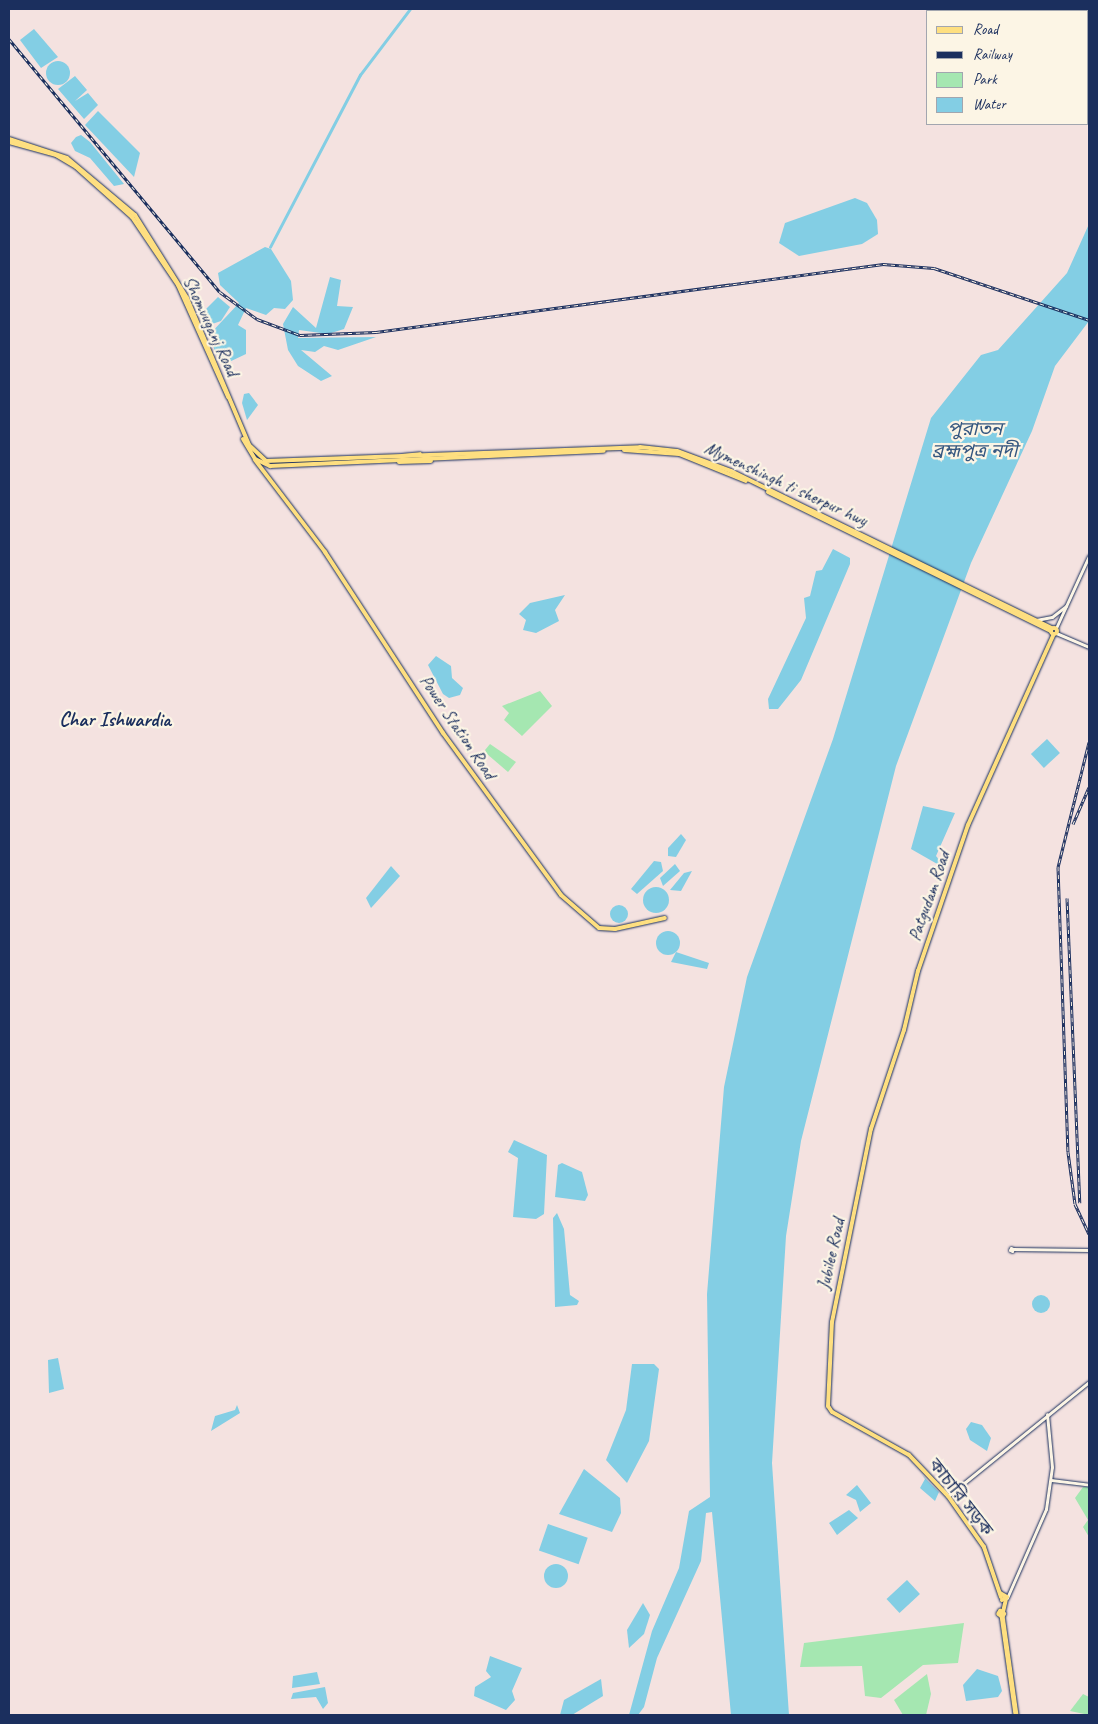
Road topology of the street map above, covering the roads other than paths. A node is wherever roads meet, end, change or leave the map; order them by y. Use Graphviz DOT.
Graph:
graph roads {
  1 [pos="9,141"];
  2 [pos="203,339"];
  3 [pos="435,457"];
  4 [pos="255,459"];
  5 [pos="394,460"];
  6 [pos="272,464"];
  7 [pos="267,477"];
  8 [pos="1089,556"];
  9 [pos="1068,604"];
  10 [pos="1000,605"];
  11 [pos="1034,620"];
  12 [pos="1054,631"];
  13 [pos="1089,647"];
  14 [pos="665,918"];
  15 [pos="877,1111"];
  16 [pos="1013,1250"];
  17 [pos="1089,1250"];
  18 [pos="1089,1382"];
  19 [pos="828,1406"];
  20 [pos="1047,1414"];
  21 [pos="1051,1480"];
  22 [pos="1089,1485"];
  23 [pos="948,1496"];
  24 [pos="1004,1597"];
  25 [pos="1002,1613"];
  26 [pos="1016,1715"];
  1 -- 2 [label="main road, Shomvuganj Road"];
  2 -- 4 [label="main road, Shomvuganj Road"];
  2 -- 6 [label="main road, Shomvuganj Road"];
  3 -- 5 [label="main road"];
  3 -- 5 [label="main road"];
  3 -- 10 [label="main road, Mymenshingh ti sherpur hwy"];
  4 -- 6 [label="main road"];
  4 -- 7 [label="main road, Power Station Road"];
  5 -- 6 [label="main road"];
  6 -- 7 [label="main road"];
  7 -- 14 [label="main road, Power Station Road"];
  8 -- 9 [label="main road"];
  9 -- 11 [label="main road"];
  9 -- 12 [label="main road"];
  10 -- 11 [label="main road"];
  10 -- 12 [label="main road"];
  11 -- 12 [label="main road"];
  12 -- 13 [label="main road"];
  12 -- 15 [label="main road, Patgudam Road"];
  15 -- 19 [label="main road, Jubilee Road"];
  16 -- 17 [label="main road"];
  18 -- 20 [label="main road"];
  19 -- 23 [label="main road, কাচারি সড়ক"];
  20 -- 21 [label="main road"];
  20 -- 23 [label="main road"];
  21 -- 22 [label="main road"];
  21 -- 24 [label="main road"];
  23 -- 24 [label="main road, কাচারি সড়ক"];
  24 -- 25 [label="main road, কাচারি সড়ক"];
  25 -- 26 [label="highway"];
}
